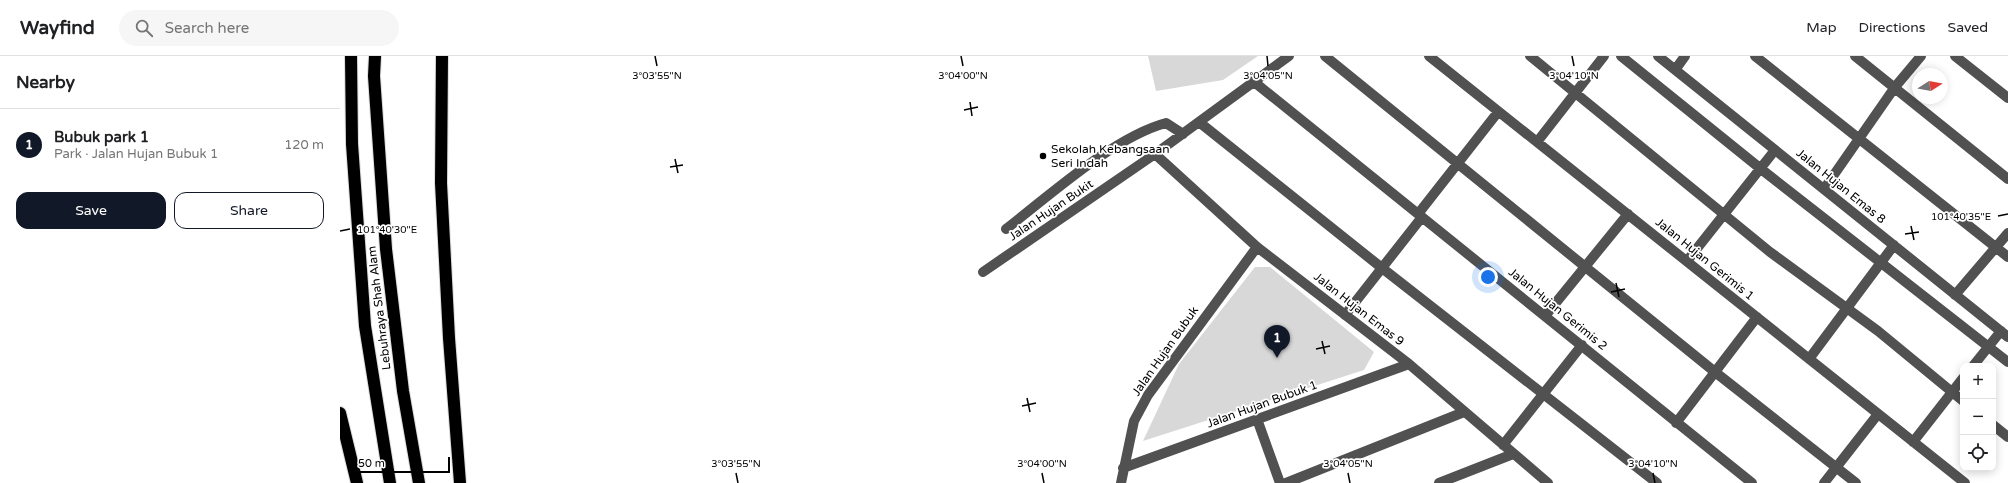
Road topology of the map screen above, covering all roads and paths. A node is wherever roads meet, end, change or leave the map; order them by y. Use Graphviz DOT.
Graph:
graph roads {
  1 [pos="351,56"];
  2 [pos="375,56"];
  3 [pos="442,56"];
  4 [pos="1290,56"];
  5 [pos="1325,56"];
  6 [pos="1429,56"];
  7 [pos="1530,56"];
  8 [pos="1604,56"];
  9 [pos="1621,56"];
  10 [pos="1658,56"];
  11 [pos="1685,56"];
  12 [pos="1755,56"];
  13 [pos="1855,56"];
  14 [pos="1921,56"];
  15 [pos="1955,56"];
  16 [pos="1675,70"];
  17 [pos="1253,81"];
  18 [pos="1895,87"];
  19 [pos="1576,92"];
  20 [pos="2008,98"];
  21 [pos="1498,112"];
  22 [pos="1199,122"];
  23 [pos="1183,134"];
  24 [pos="1858,138"];
  25 [pos="1537,142"];
  26 [pos="1775,150"];
  27 [pos="1156,154"];
  28 [pos="1457,164"];
  29 [pos="1761,168"];
  30 [pos="2008,179"];
  31 [pos="1824,189"];
  32 [pos="1628,214"];
  33 [pos="1726,214"];
  34 [pos="1420,215"];
  35 [pos="1006,229"];
  36 [pos="2008,233"];
  37 [pos="1257,246"];
  38 [pos="1894,246"];
  39 [pos="1996,247"];
  40 [pos="2008,257"];
  41 [pos="1687,261"];
  42 [pos="1881,263"];
  43 [pos="1585,267"];
  44 [pos="1382,268"];
  45 [pos="983,272"];
  46 [pos="1955,295"];
  47 [pos="1846,308"];
  48 [pos="1345,315"];
  49 [pos="1545,316"];
  50 [pos="1757,317"];
  51 [pos="2004,334"];
  52 [pos="1582,345"];
  53 [pos="1989,346"];
  54 [pos="1809,359"];
  55 [pos="2008,362"];
  56 [pos="1975,363"];
  57 [pos="1409,364"];
  58 [pos="1715,372"];
  59 [pos="1960,382"];
  60 [pos="1952,392"];
  61 [pos="1543,393"];
  62 [pos="1961,399"];
  63 [pos="1464,412"];
  64 [pos="340,413"];
  65 [pos="1878,414"];
  66 [pos="1257,419"];
  67 [pos="1676,423"];
  68 [pos="1996,427"];
  69 [pos="2008,437"];
  70 [pos="1913,442"];
  71 [pos="1503,445"];
  72 [pos="1513,454"];
  73 [pos="1836,467"];
  74 [pos="1123,468"];
  75 [pos="1748,482"];
  76 [pos="357,483"];
  77 [pos="390,483"];
  78 [pos="419,483"];
  79 [pos="460,483"];
  80 [pos="1121,483"];
  81 [pos="1280,483"];
  82 [pos="1286,483"];
  83 [pos="1439,483"];
  84 [pos="1548,483"];
  85 [pos="1657,483"];
  86 [pos="1824,483"];
  87 [pos="1856,483"];
  88 [pos="1965,483"];
  1 -- 77 [label="highway, Lebuhraya Shah Alam"];
  2 -- 78 [label="highway, Lebuhraya Shah Alam"];
  3 -- 79 [label="highway"];
  4 -- 17 [label="street, Jalan Hujan Bukit"];
  5 -- 28 [label="street"];
  6 -- 21 [label="street, Jalan Hujan Gerimis 1"];
  7 -- 19 [label="street"];
  8 -- 19 [label="street"];
  9 -- 29 [label="street"];
  10 -- 16 [label="street, Jalan Hujan Emas 8"];
  11 -- 16 [label="street"];
  12 -- 24 [label="street"];
  13 -- 18 [label="street"];
  14 -- 18 [label="street"];
  15 -- 20 [label="street"];
  16 -- 26 [label="street, Jalan Hujan Emas 8"];
  17 -- 22 [label="street, Jalan Hujan Bukit"];
  17 -- 34 [label="street, Jalan Hujan Gerimis 2"];
  18 -- 24 [label="street"];
  18 -- 30 [label="street"];
  19 -- 25 [label="street"];
  19 -- 33 [label="street"];
  21 -- 25 [label="street, Jalan Hujan Gerimis 1"];
  21 -- 28 [label="street"];
  22 -- 23 [label="street, Jalan Hujan Bukit"];
  22 -- 44 [label="street"];
  23 -- 27 [label="street, Jalan Hujan Bukit"];
  23 -- 35 [label="street"];
  24 -- 31 [label="street"];
  24 -- 39 [label="street"];
  25 -- 32 [label="street, Jalan Hujan Gerimis 1"];
  26 -- 29 [label="street"];
  26 -- 31 [label="street, Jalan Hujan Emas 8"];
  27 -- 37 [label="street, Jalan Hujan Emas 9"];
  27 -- 45 [label="street, Jalan Hujan Bukit"];
  28 -- 34 [label="street"];
  28 -- 43 [label="street"];
  29 -- 33 [label="street"];
  29 -- 42 [label="street"];
  31 -- 38 [label="street, Jalan Hujan Emas 8"];
  32 -- 41 [label="street, Jalan Hujan Gerimis 1"];
  32 -- 43 [label="street"];
  33 -- 41 [label="street"];
  33 -- 47 [label="street"];
  34 -- 44 [label="street"];
  34 -- 49 [label="street, Jalan Hujan Gerimis 2"];
  36 -- 39 [label="street"];
  37 -- 48 [label="street, Jalan Hujan Emas 9"];
  37 -- 74 [label="street, Jalan Hujan Bubuk"];
  38 -- 42 [label="street"];
  38 -- 46 [label="street, Jalan Hujan Emas 8"];
  39 -- 40 [label="street"];
  39 -- 46 [label="street"];
  41 -- 50 [label="street, Jalan Hujan Gerimis 1"];
  42 -- 47 [label="street"];
  42 -- 53 [label="street"];
  43 -- 49 [label="street"];
  43 -- 58 [label="street"];
  44 -- 48 [label="street"];
  44 -- 61 [label="street"];
  46 -- 51 [label="street, Jalan Hujan Emas 8"];
  47 -- 54 [label="street"];
  47 -- 60 [label="street"];
  48 -- 57 [label="street, Jalan Hujan Emas 9"];
  49 -- 52 [label="street, Jalan Hujan Gerimis 2"];
  50 -- 54 [label="street, Jalan Hujan Gerimis 1"];
  50 -- 58 [label="street"];
  51 -- 53 [label="street"];
  52 -- 61 [label="street"];
  52 -- 67 [label="street, Jalan Hujan Gerimis 2"];
  53 -- 55 [label="street"];
  53 -- 56 [label="street"];
  54 -- 65 [label="street, Jalan Hujan Gerimis 1"];
  57 -- 63 [label="street, Jalan Hujan Emas 9"];
  57 -- 66 [label="street, Jalan Hujan Bubuk 1"];
  58 -- 67 [label="street"];
  58 -- 73 [label="street"];
  59 -- 60 [label="street"];
  60 -- 62 [label="street"];
  60 -- 70 [label="street"];
  61 -- 71 [label="street"];
  61 -- 85 [label="street"];
  63 -- 71 [label="street, Jalan Hujan Emas 9"];
  63 -- 82 [label="street"];
  64 -- 76 [label="highway"];
  65 -- 70 [label="street, Jalan Hujan Gerimis 1"];
  65 -- 73 [label="street"];
  66 -- 74 [label="street, Jalan Hujan Bubuk 1"];
  66 -- 81 [label="street"];
  67 -- 75 [label="street, Jalan Hujan Gerimis 2"];
  68 -- 69 [label="street"];
  70 -- 88 [label="street, Jalan Hujan Gerimis 1"];
  71 -- 72 [label="street, Jalan Hujan Emas 9"];
  72 -- 83 [label="street"];
  72 -- 84 [label="street, Jalan Hujan Emas 9"];
  73 -- 86 [label="street"];
  73 -- 87 [label="street"];
  74 -- 80 [label="street, Jalan Hujan Bubuk"];
}
